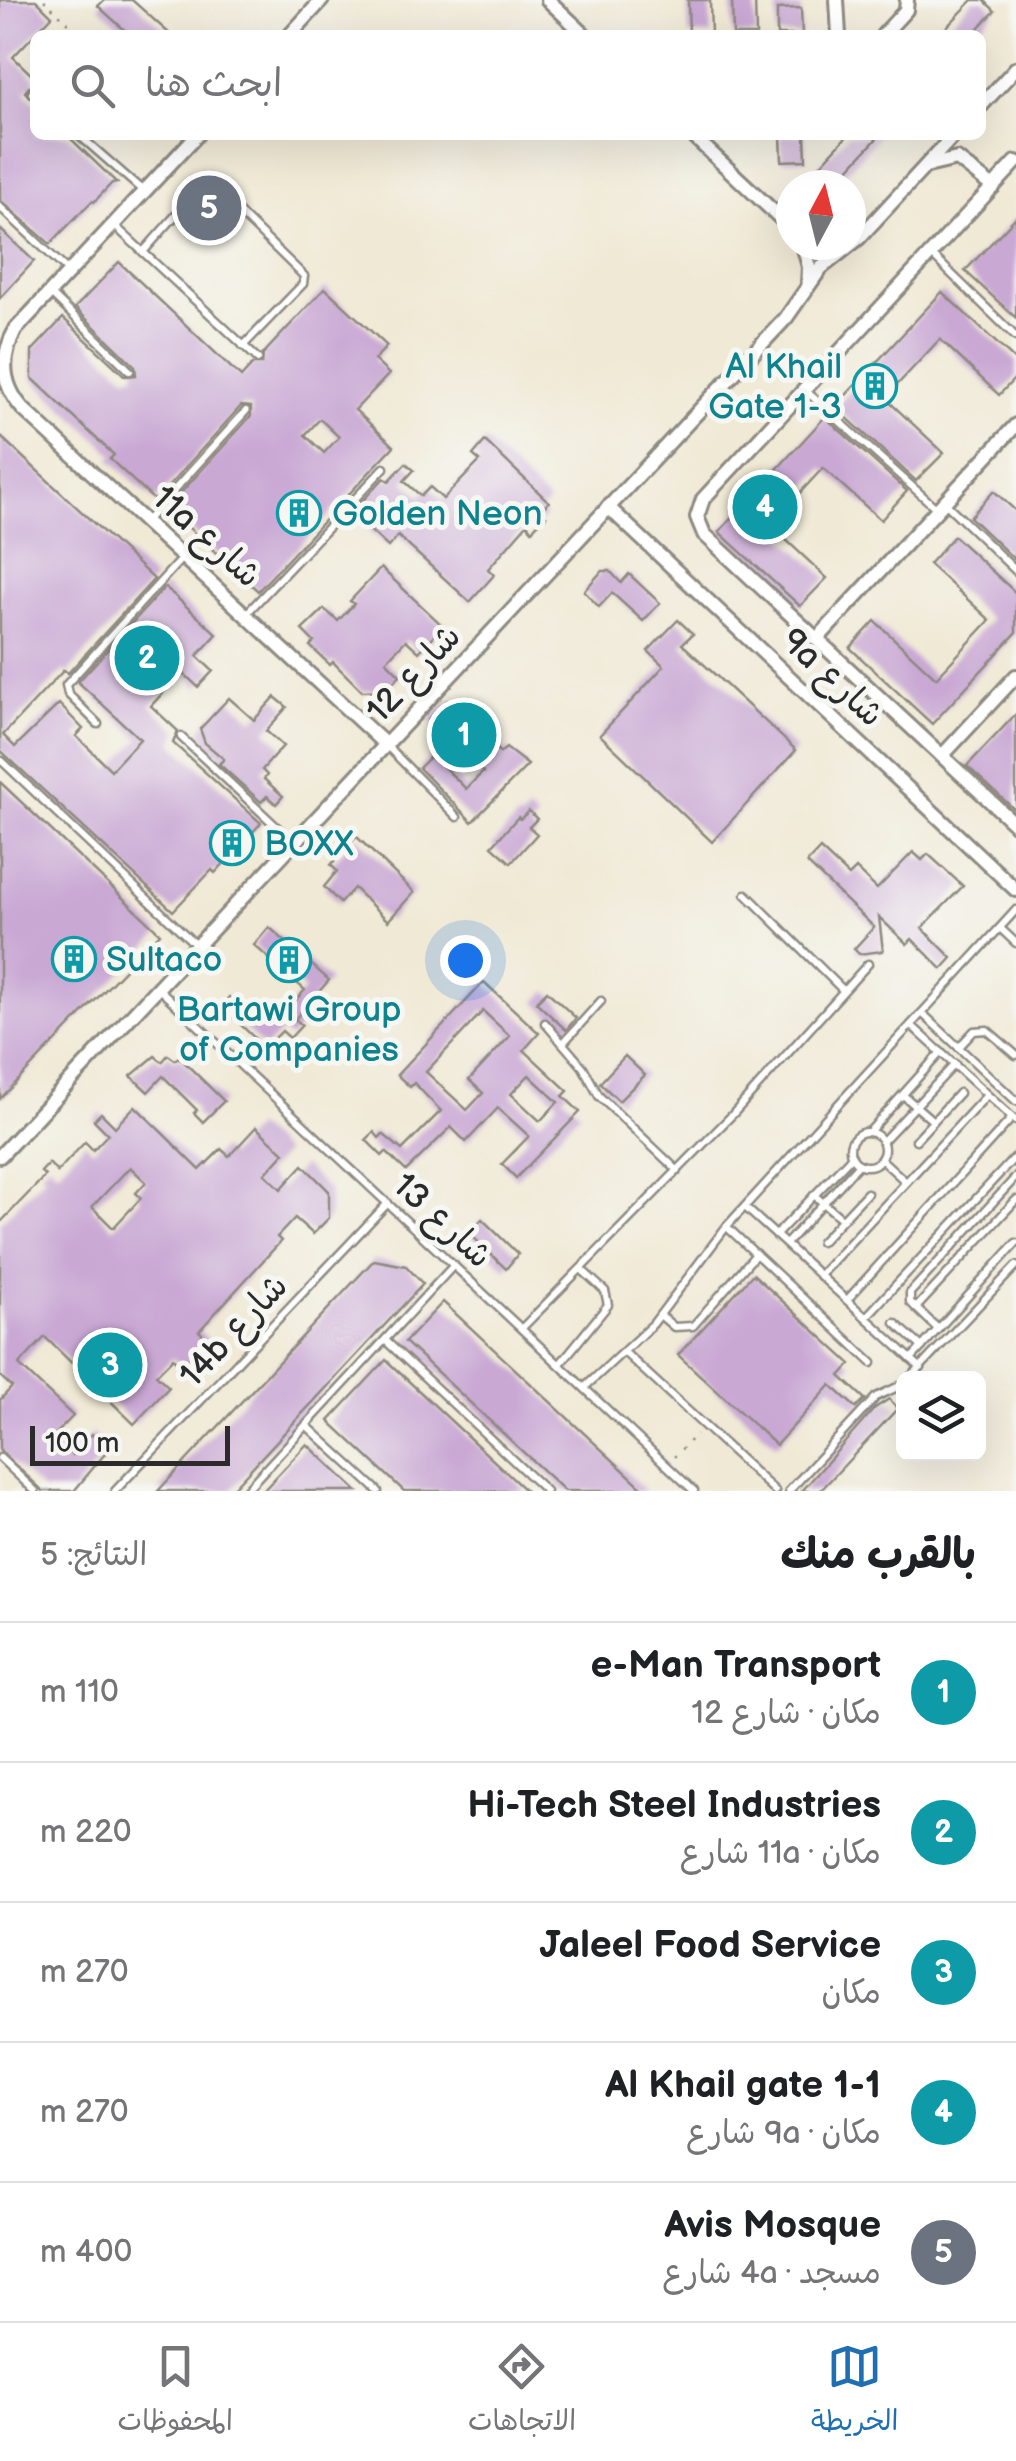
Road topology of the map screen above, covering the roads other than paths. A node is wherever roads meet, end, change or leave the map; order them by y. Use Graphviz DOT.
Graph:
graph roads {
  1 [pos="322,0"];
  2 [pos="548,0"];
  3 [pos="838,0"];
  4 [pos="907,0"];
  5 [pos="295,30"];
  6 [pos="580,30"];
  7 [pos="840,30"];
  8 [pos="888,30"];
  9 [pos="1016,68"];
  10 [pos="986,101"];
  11 [pos="85,140"];
  12 [pos="191,140"];
  13 [pos="697,140"];
  14 [pos="949,140"];
  15 [pos="1016,162"];
  16 [pos="924,167"];
  17 [pos="993,188"];
  18 [pos="144,192"];
  19 [pos="0,208"];
  20 [pos="776,214"];
  21 [pos="113,224"];
  22 [pos="866,230"];
  23 [pos="143,252"];
  24 [pos="930,254"];
  25 [pos="807,260"];
  26 [pos="830,260"];
  27 [pos="69,272"];
  28 [pos="806,289"];
  29 [pos="50,293"];
  30 [pos="1016,337"];
  31 [pos="243,346"];
  32 [pos="258,359"];
  33 [pos="1,362"];
  34 [pos="130,371"];
  35 [pos="805,390"];
  36 [pos="246,411"];
  37 [pos="1016,426"];
  38 [pos="384,468"];
  39 [pos="940,505"];
  40 [pos="608,508"];
  41 [pos="146,521"];
  42 [pos="184,556"];
  43 [pos="1016,571"];
  44 [pos="247,614"];
  45 [pos="817,639"];
  46 [pos="1016,676"];
  47 [pos="98,724"];
  48 [pos="181,737"];
  49 [pos="386,745"];
  50 [pos="942,756"];
  51 [pos="2,761"];
  52 [pos="457,818"];
  53 [pos="1016,826"];
  54 [pos="294,843"];
  55 [pos="1016,890"];
  56 [pos="746,894"];
  57 [pos="1016,910"];
  58 [pos="1000,928"];
  59 [pos="1016,943"];
  60 [pos="197,946"];
  61 [pos="868,964"];
  62 [pos="157,987"];
  63 [pos="843,990"];
  64 [pos="601,1001"];
  65 [pos="922,1012"];
  66 [pos="545,1023"];
  67 [pos="911,1024"];
  68 [pos="564,1042"];
  69 [pos="959,1048"];
  70 [pos="941,1052"];
  71 [pos="1016,1055"];
  72 [pos="955,1064"];
  73 [pos="959,1093"];
  74 [pos="987,1094"];
  75 [pos="903,1095"];
  76 [pos="1016,1102"];
  77 [pos="916,1106"];
  78 [pos="1014,1120"];
  79 [pos="933,1122"];
  80 [pos="870,1132"];
  81 [pos="916,1140"];
  82 [pos="882,1142"];
  83 [pos="0,1156"];
  84 [pos="852,1156"];
  85 [pos="1016,1156"];
  86 [pos="881,1159"];
  87 [pos="859,1164"];
  88 [pos="678,1171"];
  89 [pos="1016,1177"];
  90 [pos="906,1182"];
  91 [pos="867,1193"];
  92 [pos="814,1195"];
  93 [pos="1016,1200"];
  94 [pos="388,1202"];
  95 [pos="824,1203"];
  96 [pos="744,1206"];
  97 [pos="842,1219"];
  98 [pos="726,1227"];
  99 [pos="776,1235"];
  100 [pos="821,1242"];
  101 [pos="1016,1243"];
  102 [pos="786,1244"];
  103 [pos="756,1254"];
  104 [pos="454,1264"];
  105 [pos="1016,1266"];
  106 [pos="581,1269"];
  107 [pos="820,1275"];
  108 [pos="847,1300"];
  109 [pos="916,1308"];
  110 [pos="660,1315"];
  111 [pos="866,1317"];
  112 [pos="895,1323"];
  113 [pos="522,1328"];
  114 [pos="938,1329"];
  115 [pos="385,1340"];
  116 [pos="922,1347"];
  117 [pos="624,1352"];
  118 [pos="911,1358"];
  119 [pos="872,1363"];
  120 [pos="560,1364"];
  121 [pos="921,1368"];
  122 [pos="918,1371"];
  123 [pos="585,1387"];
  124 [pos="896,1388"];
  125 [pos="306,1425"];
  126 [pos="0,1458"];
  127 [pos="684,1482"];
  128 [pos="35,1491"];
  129 [pos="114,1491"];
  130 [pos="245,1491"];
  131 [pos="378,1491"];
  132 [pos="546,1491"];
  133 [pos="676,1491"];
  134 [pos="694,1491"];
  135 [pos="775,1491"];
  136 [pos="789,1491"];
  1 -- 5 [label="street"];
  2 -- 6 [label="street"];
  3 -- 7 [label="street"];
  4 -- 8 [label="street"];
  9 -- 10 [label="street"];
  11 -- 18 [label="lane"];
  12 -- 18 [label="street"];
  13 -- 20 [label="street"];
  14 -- 16 [label="street, شارع 12"];
  15 -- 17 [label="street"];
  16 -- 17 [label="street"];
  16 -- 22 [label="street, شارع 12"];
  17 -- 24 [label="street"];
  18 -- 21 [label="street"];
  19 -- 27 [label="lane"];
  21 -- 23 [label="lane"];
  21 -- 27 [label="street"];
  23 -- 31 [label="lane"];
  23 -- 31 [label="lane"];
  24 -- 30 [label="lane"];
  24 -- 35 [label="street"];
  25 -- 28 [label="street"];
  26 -- 28 [label="street, شارع 12"];
  27 -- 29 [label="street"];
  28 -- 40 [label="street, شارع 12"];
  29 -- 33 [label="street"];
  29 -- 34 [label="lane"];
  31 -- 32 [label="lane"];
  33 -- 41 [label="street, 11a شارع"];
  35 -- 39 [label="lane"];
  35 -- 45 [label="street"];
  36 -- 41 [label="lane"];
  37 -- 39 [label="street"];
  38 -- 44 [label="lane"];
  39 -- 43 [label="lane"];
  39 -- 45 [label="street"];
  40 -- 49 [label="street, شارع 12"];
  40 -- 55 [label="street, 9a شارع"];
  41 -- 42 [label="street, 11a شارع"];
  42 -- 44 [label="street, 11a شارع"];
  42 -- 47 [label="lane"];
  44 -- 49 [label="street, 11a شارع"];
  45 -- 50 [label="street"];
  46 -- 50 [label="street"];
  48 -- 54 [label="lane"];
  49 -- 52 [label="lane"];
  49 -- 54 [label="street, شارع 12"];
  50 -- 53 [label="street"];
  51 -- 60 [label="lane"];
  54 -- 60 [label="street, شارع 12"];
  56 -- 63 [label="lane"];
  57 -- 58 [label="lane"];
  58 -- 59 [label="lane"];
  58 -- 65 [label="lane"];
  60 -- 62 [label="street, شارع 12"];
  61 -- 63 [label="lane"];
  62 -- 83 [label="street, شارع 12"];
  62 -- 94 [label="lane, شارع 13"];
  63 -- 88 [label="lane"];
  64 -- 68 [label="lane"];
  65 -- 67 [label="lane"];
  65 -- 69 [label="lane"];
  66 -- 68 [label="lane"];
  67 -- 70 [label="lane"];
  67 -- 96 [label="lane"];
  68 -- 88 [label="lane"];
  69 -- 71 [label="lane"];
  69 -- 76 [label="lane"];
  70 -- 72 [label="lane"];
  70 -- 75 [label="lane"];
  72 -- 74 [label="lane"];
  72 -- 77 [label="lane"];
  73 -- 79 [label="lane"];
  74 -- 78 [label="lane"];
  74 -- 90 [label="lane"];
  75 -- 77 [label="lane"];
  75 -- 80 [label="lane"];
  77 -- 79 [label="lane"];
  77 -- 82 [label="lane"];
  78 -- 108 [label="lane"];
  79 -- 81 [label="lane"];
  80 -- 82 [label="lane"];
  80 -- 84 [label="lane"];
  82 -- 86 [label="lane"];
  84 -- 87 [label="lane"];
  84 -- 92 [label="lane"];
  85 -- 111 [label="lane"];
  86 -- 87 [label="lane"];
  86 -- 90 [label="lane"];
  87 -- 95 [label="lane"];
  88 -- 106 [label="lane"];
  89 -- 109 [label="lane"];
  90 -- 107 [label="lane"];
  91 -- 97 [label="lane"];
  92 -- 95 [label="lane"];
  92 -- 99 [label="lane"];
  93 -- 109 [label="lane"];
  94 -- 104 [label="lane, شارع 13"];
  94 -- 129 [label="lane, 14b شارع"];
  95 -- 97 [label="lane"];
  95 -- 102 [label="lane"];
  96 -- 98 [label="lane"];
  96 -- 99 [label="lane"];
  97 -- 100 [label="lane"];
  98 -- 103 [label="lane"];
  98 -- 110 [label="lane"];
  99 -- 102 [label="lane"];
  101 -- 114 [label="lane"];
  102 -- 107 [label="lane"];
  103 -- 110 [label="lane"];
  103 -- 119 [label="lane"];
  104 -- 113 [label="lane, شارع 13"];
  104 -- 115 [label="lane"];
  105 -- 121 [label="lane"];
  106 -- 113 [label="lane"];
  106 -- 120 [label="lane"];
  107 -- 108 [label="lane"];
  108 -- 111 [label="lane"];
  109 -- 114 [label="lane"];
  110 -- 117 [label="lane"];
  111 -- 118 [label="lane"];
  112 -- 116 [label="lane"];
  113 -- 120 [label="lane, شارع 13"];
  114 -- 116 [label="lane"];
  115 -- 125 [label="lane"];
  115 -- 132 [label="lane"];
  116 -- 118 [label="lane"];
  117 -- 123 [label="lane"];
  117 -- 135 [label="lane"];
  118 -- 121 [label="lane"];
  120 -- 123 [label="lane, شارع 13"];
  121 -- 122 [label="lane"];
  123 -- 127 [label="lane, شارع 13"];
  124 -- 136 [label="lane"];
  125 -- 130 [label="lane"];
  125 -- 131 [label="lane"];
  126 -- 128 [label="lane"];
  127 -- 133 [label="lane"];
  127 -- 134 [label="lane, شارع 13"];
}
